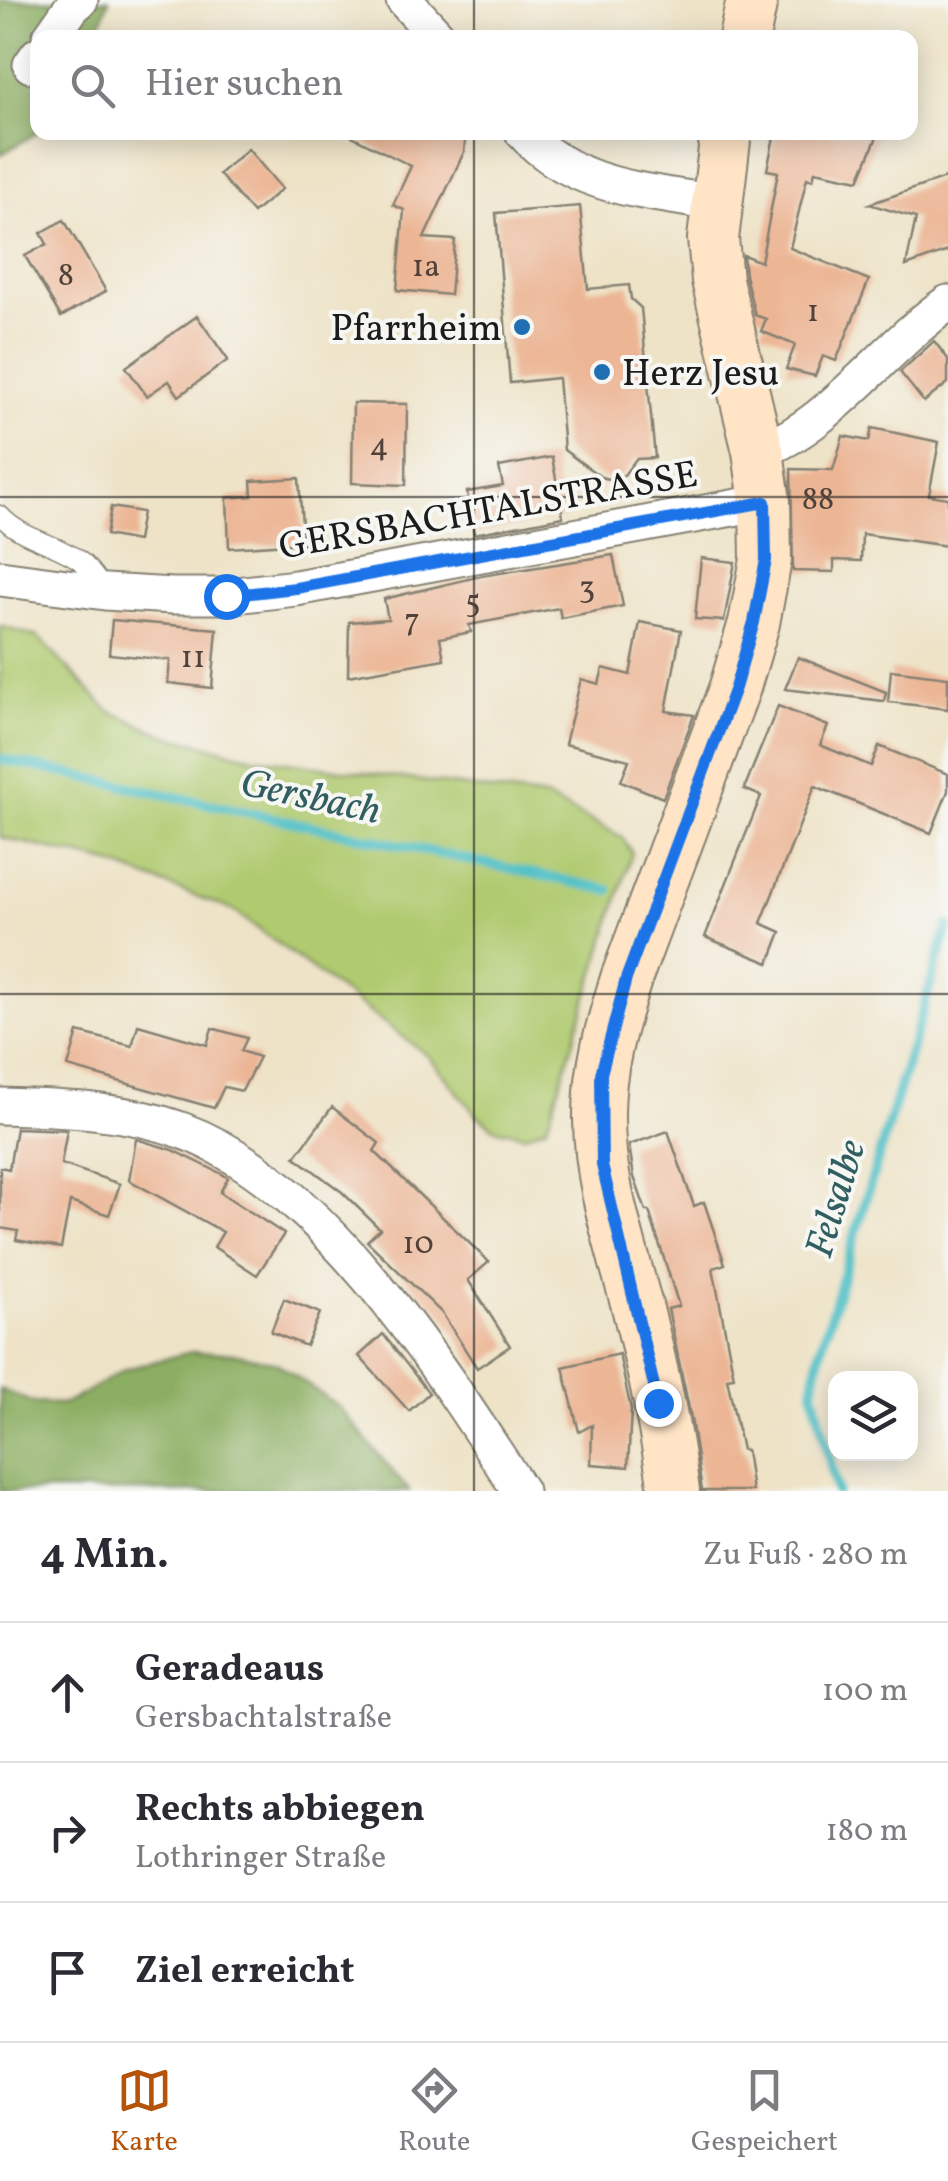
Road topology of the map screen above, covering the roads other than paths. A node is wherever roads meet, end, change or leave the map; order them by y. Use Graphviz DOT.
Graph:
graph roads {
  1 [pos="80,0"];
  2 [pos="404,0"];
  3 [pos="752,0"];
  4 [pos="56,30"];
  5 [pos="431,30"];
  6 [pos="746,30"];
  7 [pos="531,140"];
  8 [pos="725,140"];
  9 [pos="715,203"];
  10 [pos="948,303"];
  11 [pos="758,450"];
  12 [pos="765,502"];
  13 [pos="0,515"];
  14 [pos="0,578"];
  15 [pos="105,592"];
  16 [pos="0,1106"];
  17 [pos="520,1491"];
  18 [pos="674,1491"];
  1 -- 4 [label="street"];
  2 -- 5 [label="street"];
  3 -- 6 [label="main road"];
  7 -- 9 [label="street"];
  8 -- 9 [label="main road"];
  9 -- 11 [label="main road"];
  10 -- 11 [label="street"];
  11 -- 12 [label="main road"];
  12 -- 15 [label="street, GERSBACHTALSTRASSE"];
  12 -- 18 [label="main road"];
  13 -- 15 [label="lane"];
  14 -- 15 [label="street, GERSBACHTALSTRASSE"];
  16 -- 17 [label="street"];
}
